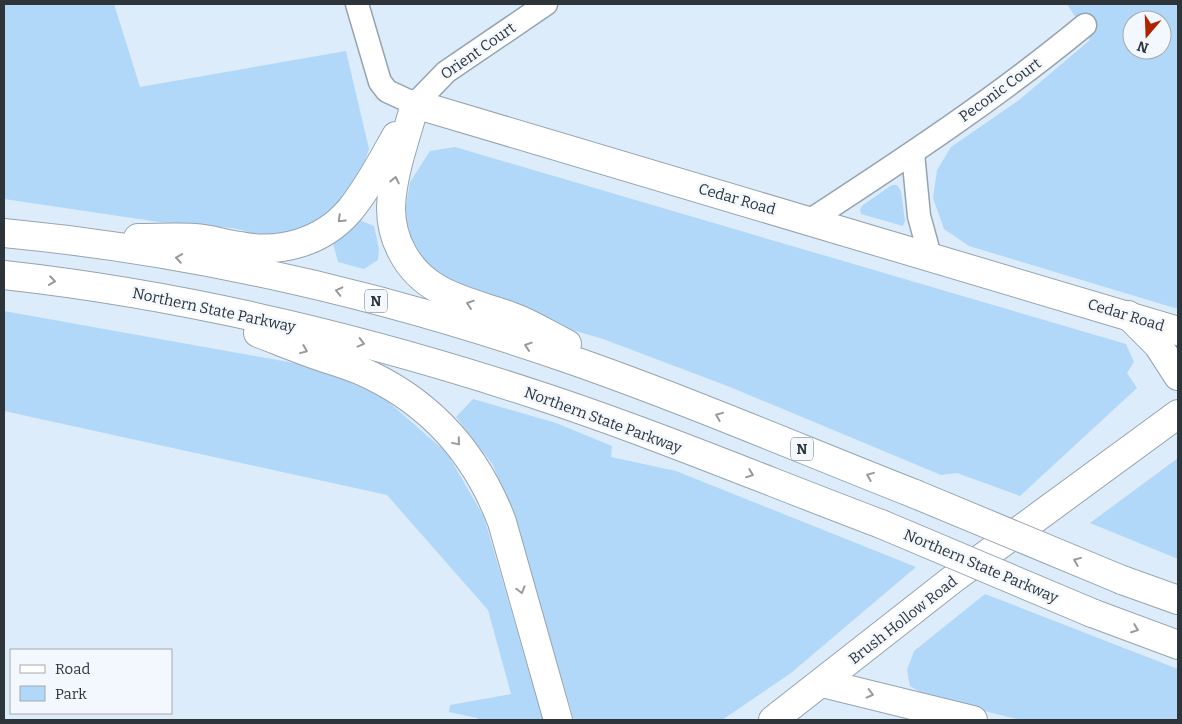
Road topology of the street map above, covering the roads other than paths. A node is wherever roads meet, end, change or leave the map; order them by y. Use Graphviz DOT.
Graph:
graph roads {
  1 [pos="357,4"];
  2 [pos="546,4"];
  3 [pos="1086,25"];
  4 [pos="414,104"];
  5 [pos="913,153"];
  6 [pos="809,221"];
  7 [pos="4,233"];
  8 [pos="53,238"];
  9 [pos="930,256"];
  10 [pos="4,275"];
  11 [pos="177,300"];
  12 [pos="1128,315"];
  13 [pos="1178,331"];
  14 [pos="1178,376"];
  15 [pos="689,404"];
  16 [pos="1178,414"];
  17 [pos="1122,580"];
  18 [pos="1178,589"];
  19 [pos="1178,600"];
  20 [pos="1178,645"];
  21 [pos="822,683"];
  22 [pos="558,720"];
  23 [pos="774,720"];
  24 [pos="973,720"];
  1 -- 4 [label="street, Cedar Road"];
  2 -- 4 [label="street, Orient Court"];
  3 -- 5 [label="street, Peconic Court"];
  4 -- 6 [label="main road, Cedar Road"];
  4 -- 8 [label="main road, one-way"];
  15 -- 4 [label="main road, one-way"];
  5 -- 6 [label="street, Peconic Court"];
  5 -- 9 [label="street"];
  6 -- 9 [label="main road, Cedar Road"];
  7 -- 8 [label="main road, N"];
  15 -- 8 [label="main road, N, one-way"];
  9 -- 12 [label="main road, Cedar Road"];
  10 -- 11 [label="main road, Northern State Parkway, one-way"];
  11 -- 20 [label="main road, Northern State Parkway, one-way, bridge"];
  11 -- 22 [label="main road, one-way"];
  12 -- 13 [label="main road, Cedar Road"];
  12 -- 14 [label="main road"];
  17 -- 15 [label="main road, N, one-way, bridge"];
  16 -- 21 [label="main road, Brush Hollow Road"];
  17 -- 18 [label="main road"];
  17 -- 19 [label="main road, N"];
  21 -- 23 [label="main road, Brush Hollow Road"];
  21 -- 24 [label="main road, one-way"];
}
